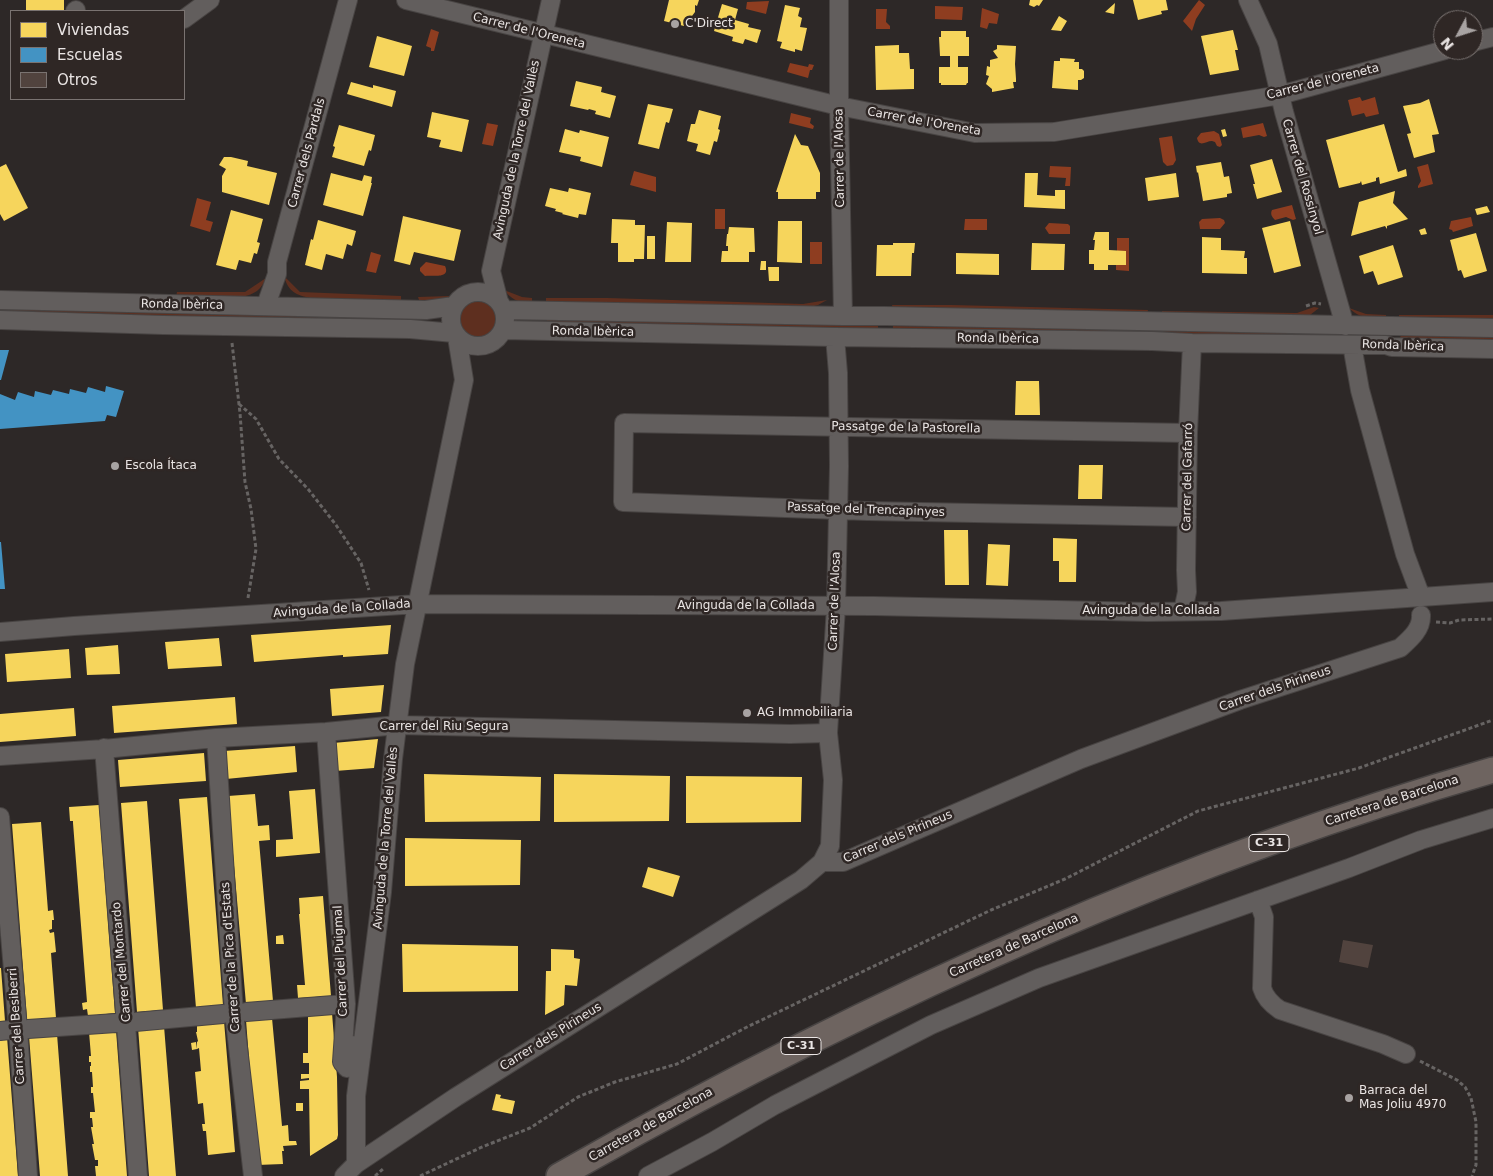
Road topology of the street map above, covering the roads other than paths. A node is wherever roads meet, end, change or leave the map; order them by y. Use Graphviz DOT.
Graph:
graph roads {
  1 [pos="210,0"];
  2 [pos="348,0"];
  3 [pos="406,0"];
  4 [pos="551,0"];
  5 [pos="840,0"];
  6 [pos="1248,0"];
  7 [pos="185,18"];
  8 [pos="543,34"];
  9 [pos="1433,53"];
  10 [pos="1280,95"];
  11 [pos="839,106"];
  12 [pos="491,271"];
  13 [pos="474,292"];
  14 [pos="0,300"];
  15 [pos="266,305"];
  16 [pos="454,306"];
  17 [pos="502,306"];
  18 [pos="843,316"];
  19 [pos="0,320"];
  20 [pos="1345,326"];
  21 [pos="1493,328"];
  22 [pos="504,330"];
  23 [pos="456,335"];
  24 [pos="835,337"];
  25 [pos="1192,343"];
  26 [pos="1352,345"];
  27 [pos="482,347"];
  28 [pos="1493,349"];
  29 [pos="464,380"];
  30 [pos="624,423"];
  31 [pos="838,426"];
  32 [pos="1188,433"];
  33 [pos="838,510"];
  34 [pos="1187,517"];
  35 [pos="1493,592"];
  36 [pos="1421,598"];
  37 [pos="418,604"];
  38 [pos="836,607"];
  39 [pos="1183,611"];
  40 [pos="1428,619"];
  41 [pos="0,632"];
  42 [pos="397,725"];
  43 [pos="326,732"];
  44 [pos="828,733"];
  45 [pos="216,738"];
  46 [pos="104,748"];
  47 [pos="0,756"];
  48 [pos="1493,770"];
  49 [pos="0,816"];
  50 [pos="1493,818"];
  51 [pos="822,862"];
  52 [pos="382,892"];
  53 [pos="1258,900"];
  54 [pos="346,1004"];
  55 [pos="246,1012"];
  56 [pos="223,1014"];
  57 [pos="135,1022"];
  58 [pos="116,1023"];
  59 [pos="28,1029"];
  60 [pos="1406,1054"];
  61 [pos="350,1170"];
  62 [pos="28,1176"];
  63 [pos="138,1176"];
  64 [pos="253,1176"];
  65 [pos="559,1176"];
  66 [pos="648,1176"];
  1 -- 7 [label="street"];
  2 -- 15 [label="street, Carrer dels Pardals"];
  3 -- 8 [label="street, Carrer de l'Oreneta"];
  4 -- 8 [label="street, Avinguda de la Torre del Vallès"];
  5 -- 11 [label="street, Carrer de l'Alosa"];
  6 -- 10 [label="street, Carrer del Rossinyol"];
  8 -- 11 [label="street, Carrer de l'Oreneta"];
  8 -- 12 [label="street, Avinguda de la Torre del Vallès"];
  9 -- 10 [label="street, Carrer de l'Oreneta"];
  10 -- 11 [label="street, Carrer de l'Oreneta"];
  10 -- 20 [label="street, Carrer del Rossinyol"];
  11 -- 18 [label="street, Carrer de l'Alosa"];
  12 -- 13 [label="street, Avinguda de la Torre del Vallès"];
  12 -- 17 [label="street, Avinguda de la Torre del Vallès"];
  13 -- 16 [label="street, Ronda Ibèrica"];
  13 -- 17 [label="street, Ronda Ibèrica"];
  14 -- 15 [label="street, Ronda Ibèrica"];
  15 -- 16 [label="street, Ronda Ibèrica"];
  16 -- 23 [label="street"];
  17 -- 18 [label="street, Ronda Ibèrica"];
  17 -- 22 [label="street"];
  18 -- 20 [label="street, Ronda Ibèrica"];
  19 -- 23 [label="street, Ronda Ibèrica"];
  20 -- 21 [label="street, Ronda Ibèrica"];
  22 -- 24 [label="street, Ronda Ibèrica"];
  22 -- 27 [label="street"];
  23 -- 27 [label="street, Ronda Ibèrica"];
  23 -- 29 [label="street, Avinguda de la Torre del Vallès"];
  24 -- 25 [label="street, Ronda Ibèrica"];
  24 -- 31 [label="street, Carrer de l'Alosa"];
  25 -- 26 [label="street, Ronda Ibèrica"];
  25 -- 32 [label="street, Carrer del Gafarró"];
  26 -- 28 [label="street, Ronda Ibèrica"];
  26 -- 36 [label="street"];
  27 -- 29 [label="street, Avinguda de la Torre del Vallès"];
  29 -- 37 [label="street, Avinguda de la Torre del Vallès"];
  30 -- 31 [label="street, Passatge de la Pastorella"];
  30 -- 33 [label="street, Passatge del Trencapinyes"];
  31 -- 32 [label="street, Passatge de la Pastorella"];
  31 -- 33 [label="street, Carrer de l'Alosa"];
  32 -- 34 [label="street, Carrer del Gafarró"];
  33 -- 34 [label="street, Passatge del Trencapinyes"];
  33 -- 38 [label="street, Carrer de l'Alosa"];
  34 -- 39 [label="street, Carrer del Gafarró"];
  35 -- 36 [label="street, Avinguda de la Collada"];
  36 -- 39 [label="street, Avinguda de la Collada"];
  37 -- 38 [label="street, Avinguda de la Collada"];
  37 -- 41 [label="street, Avinguda de la Collada"];
  37 -- 42 [label="street, Avinguda de la Torre del Vallès"];
  38 -- 39 [label="street, Avinguda de la Collada"];
  38 -- 44 [label="street, Carrer de l'Alosa"];
  40 -- 51 [label="street, Carrer dels Pirineus"];
  42 -- 43 [label="street, Carrer del Riu Segura"];
  42 -- 44 [label="street, Carrer del Riu Segura"];
  42 -- 52 [label="street, Avinguda de la Torre del Vallès"];
  43 -- 45 [label="street, Carrer del Riu Segura"];
  43 -- 54 [label="street, Carrer del Puigmal"];
  44 -- 51 [label="street, Carrer de l'Alosa"];
  45 -- 46 [label="street, Carrer del Riu Segura"];
  45 -- 64 [label="street, Carrer de la Pica d'Estats"];
  46 -- 47 [label="street, Carrer del Riu Segura"];
  46 -- 63 [label="street, Carrer del Montardo"];
  48 -- 65 [label="highway, Carretera de Barcelona / C-31"];
  49 -- 62 [label="street, Carrer del Besiberri"];
  50 -- 53 [label="street"];
  51 -- 61 [label="street, Carrer dels Pirineus"];
  52 -- 54 [label="street, Carrer del Puigmal"];
  52 -- 61 [label="street, Avinguda de la Torre del Vallès"];
  53 -- 60 [label="street"];
  53 -- 66 [label="street"];
  54 -- 55 [label="street"];
  56 -- 57 [label="street"];
  58 -- 59 [label="street"];
}
